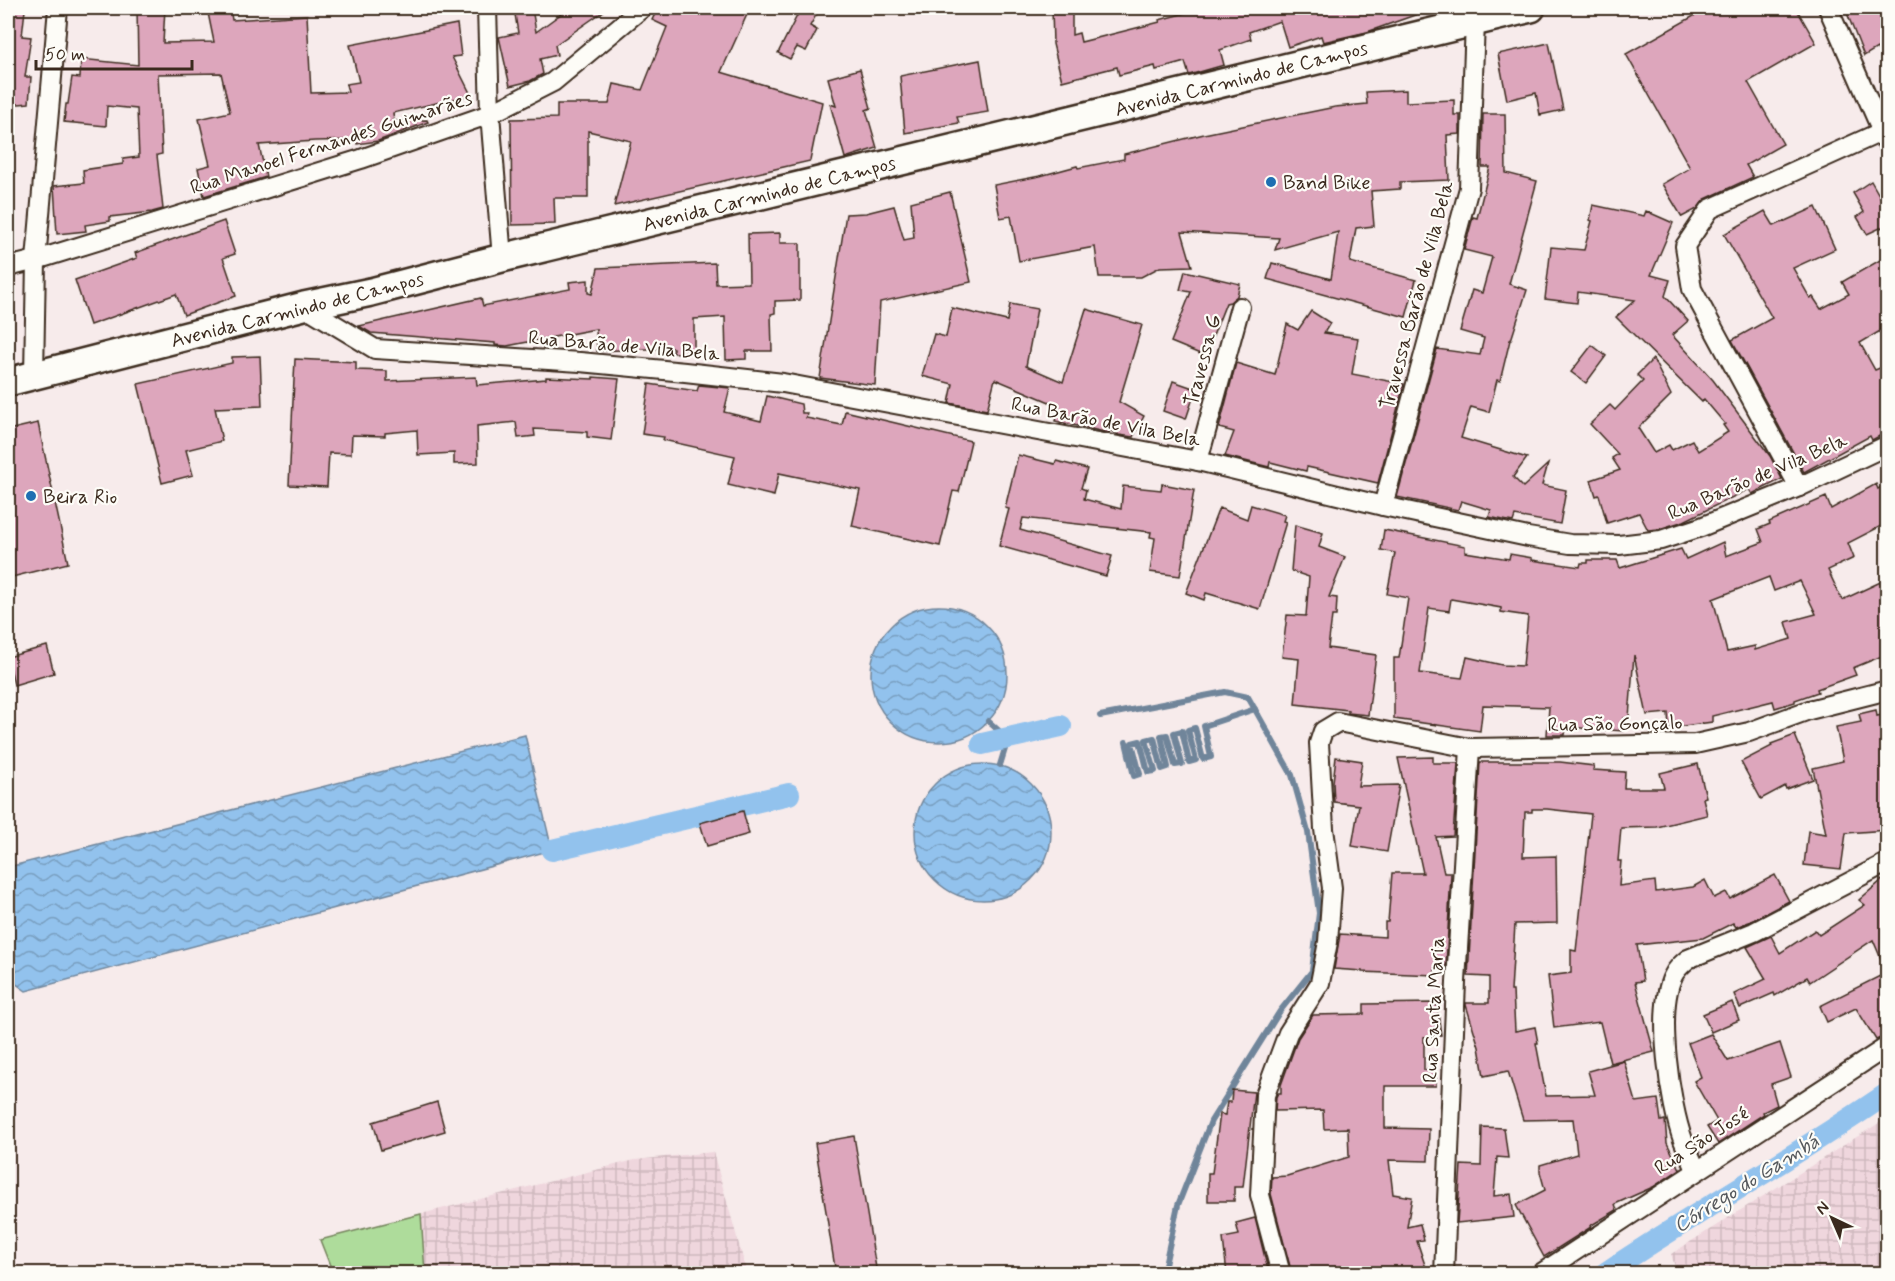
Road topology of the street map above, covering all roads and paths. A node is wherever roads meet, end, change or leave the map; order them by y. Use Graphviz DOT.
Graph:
graph roads {
  1 [pos="58,8"];
  2 [pos="487,8"];
  3 [pos="642,8"];
  4 [pos="1531,8"];
  5 [pos="1828,8"];
  6 [pos="1475,21"];
  7 [pos="490,114"];
  8 [pos="1884,139"];
  9 [pos="502,258"];
  10 [pos="36,260"];
  11 [pos="8,267"];
  12 [pos="304,306"];
  13 [pos="1240,307"];
  14 [pos="34,376"];
  15 [pos="8,382"];
  16 [pos="1887,445"];
  17 [pos="1198,461"];
  18 [pos="1799,487"];
  19 [pos="1383,506"];
  20 [pos="1887,690"];
  21 [pos="1470,748"];
  22 [pos="1887,862"];
  23 [pos="1887,1046"];
  24 [pos="1696,1170"];
  25 [pos="1281,1274"];
  26 [pos="1444,1274"];
  27 [pos="1540,1274"];
  1 -- 10 [label="street"];
  2 -- 7 [label="street"];
  3 -- 7 [label="street, Rua Manoel Fernandes Guimarães"];
  4 -- 6 [label="main road, Avenida Carmindo de Campos"];
  5 -- 8 [label="street"];
  6 -- 9 [label="main road, Avenida Carmindo de Campos"];
  6 -- 19 [label="street, Travessa Barão de Vila Bela"];
  7 -- 9 [label="street"];
  7 -- 10 [label="street, Rua Manoel Fernandes Guimarães"];
  8 -- 18 [label="street"];
  9 -- 12 [label="main road, Avenida Carmindo de Campos"];
  10 -- 11 [label="street, Rua Manoel Fernandes Guimarães"];
  10 -- 14 [label="street"];
  12 -- 14 [label="main road, Avenida Carmindo de Campos"];
  12 -- 17 [label="street, Rua Barão de Vila Bela"];
  13 -- 17 [label="street, Travessa G"];
  14 -- 15 [label="main road, Avenida Carmindo de Campos"];
  16 -- 18 [label="street, Rua Barão de Vila Bela"];
  17 -- 19 [label="street, Rua Barão de Vila Bela"];
  18 -- 19 [label="street, Rua Barão de Vila Bela"];
  20 -- 21 [label="street, Rua São Gonçalo"];
  21 -- 25 [label="street, Rua São Gonçalo"];
  21 -- 26 [label="street, Rua Santa Maria"];
  22 -- 24 [label="street"];
  23 -- 24 [label="street, Rua São José"];
  24 -- 27 [label="street, Rua São José"];
}
